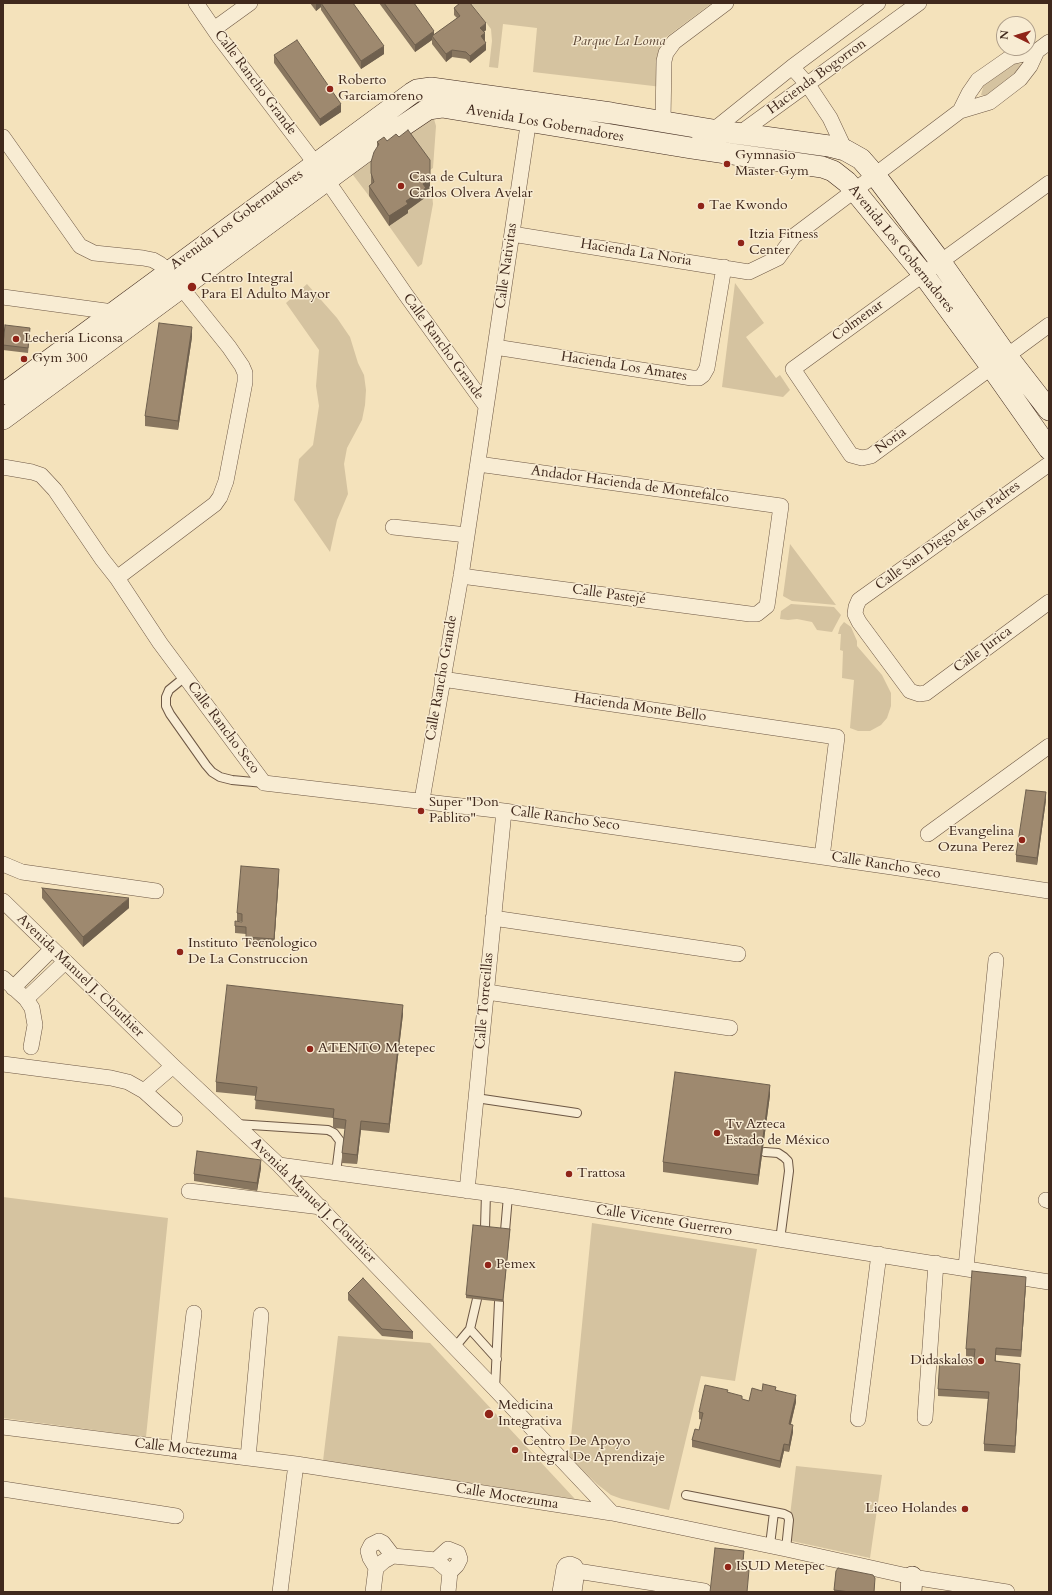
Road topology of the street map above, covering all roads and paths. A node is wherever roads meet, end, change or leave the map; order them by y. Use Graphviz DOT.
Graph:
graph roads {
  1 [pos="196,3"];
  2 [pos="250,3"];
  3 [pos="726,3"];
  4 [pos="878,3"];
  5 [pos="919,3"];
  6 [pos="214,29"];
  7 [pos="1043,47"];
  8 [pos="792,67"];
  9 [pos="808,85"];
  10 [pos="532,101"];
  11 [pos="960,111"];
  12 [pos="663,121"];
  13 [pos="529,122"];
  14 [pos="738,134"];
  15 [pos="3,137"];
  16 [pos="714,141"];
  17 [pos="845,150"];
  18 [pos="8,155"];
  19 [pos="321,172"];
  20 [pos="875,174"];
  21 [pos="1049,183"];
  22 [pos="855,191"];
  23 [pos="512,234"];
  24 [pos="940,261"];
  25 [pos="724,267"];
  26 [pos="923,274"];
  27 [pos="174,279"];
  28 [pos="3,297"];
  29 [pos="113,312"];
  30 [pos="1049,325"];
  31 [pos="495,347"];
  32 [pos="1000,362"];
  33 [pos="793,369"];
  34 [pos="3,394"];
  35 [pos="486,406"];
  36 [pos="1049,410"];
  37 [pos="3,420"];
  38 [pos="1049,449"];
  39 [pos="478,464"];
  40 [pos="1049,464"];
  41 [pos="3,467"];
  42 [pos="393,527"];
  43 [pos="467,535"];
  44 [pos="461,576"];
  45 [pos="117,578"];
  46 [pos="1049,602"];
  47 [pos="757,614"];
  48 [pos="185,677"];
  49 [pos="442,679"];
  50 [pos="915,694"];
  51 [pos="1049,746"];
  52 [pos="264,783"];
  53 [pos="422,800"];
  54 [pos="504,811"];
  55 [pos="928,834"];
  56 [pos="822,857"];
  57 [pos="3,864"];
  58 [pos="156,891"];
  59 [pos="1049,891"];
  60 [pos="3,900"];
  61 [pos="493,918"];
  62 [pos="52,949"];
  63 [pos="738,954"];
  64 [pos="996,960"];
  65 [pos="65,962"];
  66 [pos="7,983"];
  67 [pos="486,992"];
  68 [pos="26,999"];
  69 [pos="730,1028"];
  70 [pos="31,1047"];
  71 [pos="3,1064"];
  72 [pos="173,1066"];
  73 [pos="144,1091"];
  74 [pos="476,1098"];
  75 [pos="577,1113"];
  76 [pos="176,1119"];
  77 [pos="236,1124"];
  78 [pos="765,1152"];
  79 [pos="279,1165"];
  80 [pos="336,1173"];
  81 [pos="189,1191"];
  82 [pos="467,1191"];
  83 [pos="486,1193"];
  84 [pos="508,1196"];
  85 [pos="321,1207"];
  86 [pos="485,1228"];
  87 [pos="505,1231"];
  88 [pos="780,1240"];
  89 [pos="879,1254"];
  90 [pos="936,1263"];
  91 [pos="966,1268"];
  92 [pos="1049,1282"];
  93 [pos="477,1299"];
  94 [pos="499,1302"];
  95 [pos="194,1313"];
  96 [pos="261,1316"];
  97 [pos="470,1329"];
  98 [pos="455,1347"];
  99 [pos="497,1359"];
  100 [pos="495,1389"];
  101 [pos="925,1418"];
  102 [pos="858,1419"];
  103 [pos="3,1427"];
  104 [pos="178,1449"];
  105 [pos="248,1458"];
  106 [pos="296,1464"];
  107 [pos="3,1489"];
  108 [pos="686,1495"];
  109 [pos="774,1512"];
  110 [pos="612,1513"];
  111 [pos="176,1516"];
  112 [pos="770,1545"];
  113 [pos="786,1549"];
  114 [pos="393,1556"];
  115 [pos="376,1568"];
  116 [pos="577,1571"];
  117 [pos="911,1585"];
  118 [pos="704,1591"];
  119 [pos="280,1592"];
  120 [pos="373,1592"];
  121 [pos="448,1592"];
  122 [pos="560,1592"];
  123 [pos="574,1592"];
  124 [pos="1007,1592"];
  1 -- 6 [label="street, Calle Rancho Grande"];
  2 -- 6 [label="street"];
  3 -- 12 [label="street"];
  4 -- 8 [label="street, Hacienda Bogorron"];
  5 -- 9 [label="street, Hacienda Bogorron"];
  6 -- 19 [label="street, Calle Rancho Grande"];
  7 -- 11 [label="street"];
  7 -- 11 [label="street"];
  8 -- 9 [label="street"];
  8 -- 16 [label="street, Hacienda Bogorron"];
  9 -- 14 [label="street, Hacienda Bogorron"];
  9 -- 17 [label="street"];
  10 -- 12 [label="street, Avenida Los Gobernadores"];
  10 -- 13 [label="street, Calle Nativitas"];
  10 -- 19 [label="street, Avenida Los Gobernadores"];
  11 -- 20 [label="street, Hacienda La Noria"];
  12 -- 16 [label="street, Avenida Los Gobernadores"];
  13 -- 16 [label="street, Avenida Los Gobernadores"];
  13 -- 19 [label="street, Avenida Los Gobernadores"];
  13 -- 23 [label="street, Calle Nativitas"];
  14 -- 16 [label="street, Avenida Los Gobernadores"];
  14 -- 17 [label="street, Avenida Los Gobernadores"];
  15 -- 18 [label="street"];
  16 -- 22 [label="street, Avenida Los Gobernadores"];
  17 -- 20 [label="street, Avenida Los Gobernadores"];
  18 -- 27 [label="street"];
  19 -- 27 [label="street, Avenida Los Gobernadores"];
  19 -- 35 [label="street, Calle Rancho Grande"];
  20 -- 22 [label="street, Hacienda La Noria"];
  20 -- 24 [label="street, Avenida Los Gobernadores"];
  21 -- 24 [label="street, Colmenar"];
  22 -- 25 [label="street, Hacienda La Noria"];
  22 -- 26 [label="street, Avenida Los Gobernadores"];
  23 -- 25 [label="street, Hacienda La Noria"];
  23 -- 31 [label="street, Calle Nativitas"];
  24 -- 26 [label="street, Colmenar"];
  24 -- 32 [label="street, Avenida Los Gobernadores"];
  25 -- 31 [label="street, Hacienda Los Amates"];
  26 -- 32 [label="street, Avenida Los Gobernadores"];
  26 -- 33 [label="street, Colmenar"];
  27 -- 29 [label="street, Avenida Los Gobernadores"];
  27 -- 37 [label="street, Avenida Los Gobernadores"];
  27 -- 45 [label="street"];
  28 -- 29 [label="street"];
  29 -- 34 [label="street, Avenida Los Gobernadores"];
  30 -- 32 [label="street, Noria"];
  31 -- 35 [label="street, Calle Nativitas"];
  32 -- 33 [label="street, Noria"];
  32 -- 36 [label="street, Avenida Los Gobernadores"];
  32 -- 38 [label="street, Avenida Los Gobernadores"];
  35 -- 39 [label="street, Calle Rancho Grande"];
  39 -- 43 [label="street, Calle Rancho Grande"];
  39 -- 47 [label="street, Andador Hacienda de Montefalco"];
  40 -- 50 [label="street, Calle San Diego de los Padres"];
  41 -- 45 [label="street, Calle Rancho Seco"];
  42 -- 43 [label="street"];
  43 -- 44 [label="street, Calle Rancho Grande"];
  44 -- 47 [label="street, Calle Pastejé"];
  44 -- 49 [label="street, Calle Rancho Grande"];
  45 -- 48 [label="street, Calle Rancho Seco"];
  46 -- 50 [label="street, Calle Jurica"];
  48 -- 52 [label="street, Calle Rancho Seco"];
  48 -- 52 [label="lane"];
  49 -- 53 [label="street, Calle Rancho Grande"];
  49 -- 56 [label="street, Hacienda Monte Bello"];
  51 -- 55 [label="street"];
  52 -- 53 [label="street, Calle Rancho Seco"];
  53 -- 54 [label="street, Calle Rancho Seco"];
  54 -- 56 [label="street, Calle Rancho Seco"];
  54 -- 61 [label="street, Calle Torrecillas"];
  56 -- 59 [label="street, Calle Rancho Seco"];
  57 -- 58 [label="street"];
  60 -- 62 [label="street, Avenida Manuel J. Clouthier"];
  61 -- 63 [label="street"];
  61 -- 67 [label="street, Calle Torrecillas"];
  62 -- 65 [label="street, Avenida Manuel J. Clouthier"];
  62 -- 66 [label="street"];
  64 -- 91 [label="street"];
  65 -- 68 [label="street"];
  65 -- 72 [label="street, Avenida Manuel J. Clouthier"];
  66 -- 68 [label="street"];
  67 -- 69 [label="street"];
  67 -- 74 [label="street, Calle Torrecillas"];
  68 -- 70 [label="street"];
  71 -- 73 [label="street"];
  72 -- 73 [label="street"];
  72 -- 77 [label="street, Avenida Manuel J. Clouthier"];
  73 -- 76 [label="street"];
  74 -- 75 [label="lane"];
  74 -- 82 [label="street, Calle Torrecillas"];
  77 -- 79 [label="street, Avenida Manuel J. Clouthier"];
  77 -- 80 [label="lane"];
  78 -- 88 [label="lane"];
  79 -- 80 [label="street, Calle Vicente Guerrero"];
  79 -- 85 [label="street, Avenida Manuel J. Clouthier"];
  80 -- 82 [label="street, Calle Vicente Guerrero"];
  81 -- 85 [label="street"];
  82 -- 83 [label="street, Calle Vicente Guerrero"];
  83 -- 84 [label="street, Calle Vicente Guerrero"];
  83 -- 86 [label="lane"];
  84 -- 87 [label="lane"];
  84 -- 88 [label="street, Calle Vicente Guerrero"];
  85 -- 98 [label="street, Avenida Manuel J. Clouthier"];
  88 -- 89 [label="street, Calle Vicente Guerrero"];
  89 -- 90 [label="street, Calle Vicente Guerrero"];
  89 -- 102 [label="street"];
  90 -- 91 [label="street, Calle Vicente Guerrero"];
  90 -- 101 [label="street"];
  91 -- 92 [label="street, Calle Vicente Guerrero"];
  93 -- 97 [label="lane"];
  94 -- 99 [label="lane"];
  95 -- 104 [label="street"];
  96 -- 105 [label="street"];
  97 -- 98 [label="lane"];
  97 -- 99 [label="lane"];
  98 -- 100 [label="street, Avenida Manuel J. Clouthier"];
  99 -- 100 [label="lane"];
  100 -- 110 [label="street, Avenida Manuel J. Clouthier"];
  103 -- 104 [label="street, Calle Moctezuma"];
  104 -- 105 [label="street, Calle Moctezuma"];
  105 -- 106 [label="street, Calle Moctezuma"];
  106 -- 110 [label="street, Calle Moctezuma"];
  106 -- 119 [label="street"];
  107 -- 111 [label="street"];
  108 -- 109 [label="lane"];
  109 -- 112 [label="lane"];
  109 -- 113 [label="lane"];
  110 -- 112 [label="street, Calle Moctezuma"];
  112 -- 113 [label="street, Calle Moctezuma"];
  113 -- 117 [label="street, Calle Moctezuma"];
  114 -- 115 [label="street"];
  114 -- 115 [label="street"];
  114 -- 121 [label="street"];
  115 -- 120 [label="street"];
  116 -- 118 [label="street"];
  116 -- 122 [label="street"];
  116 -- 123 [label="street"];
  117 -- 124 [label="street, Calle Moctezuma"];
}
